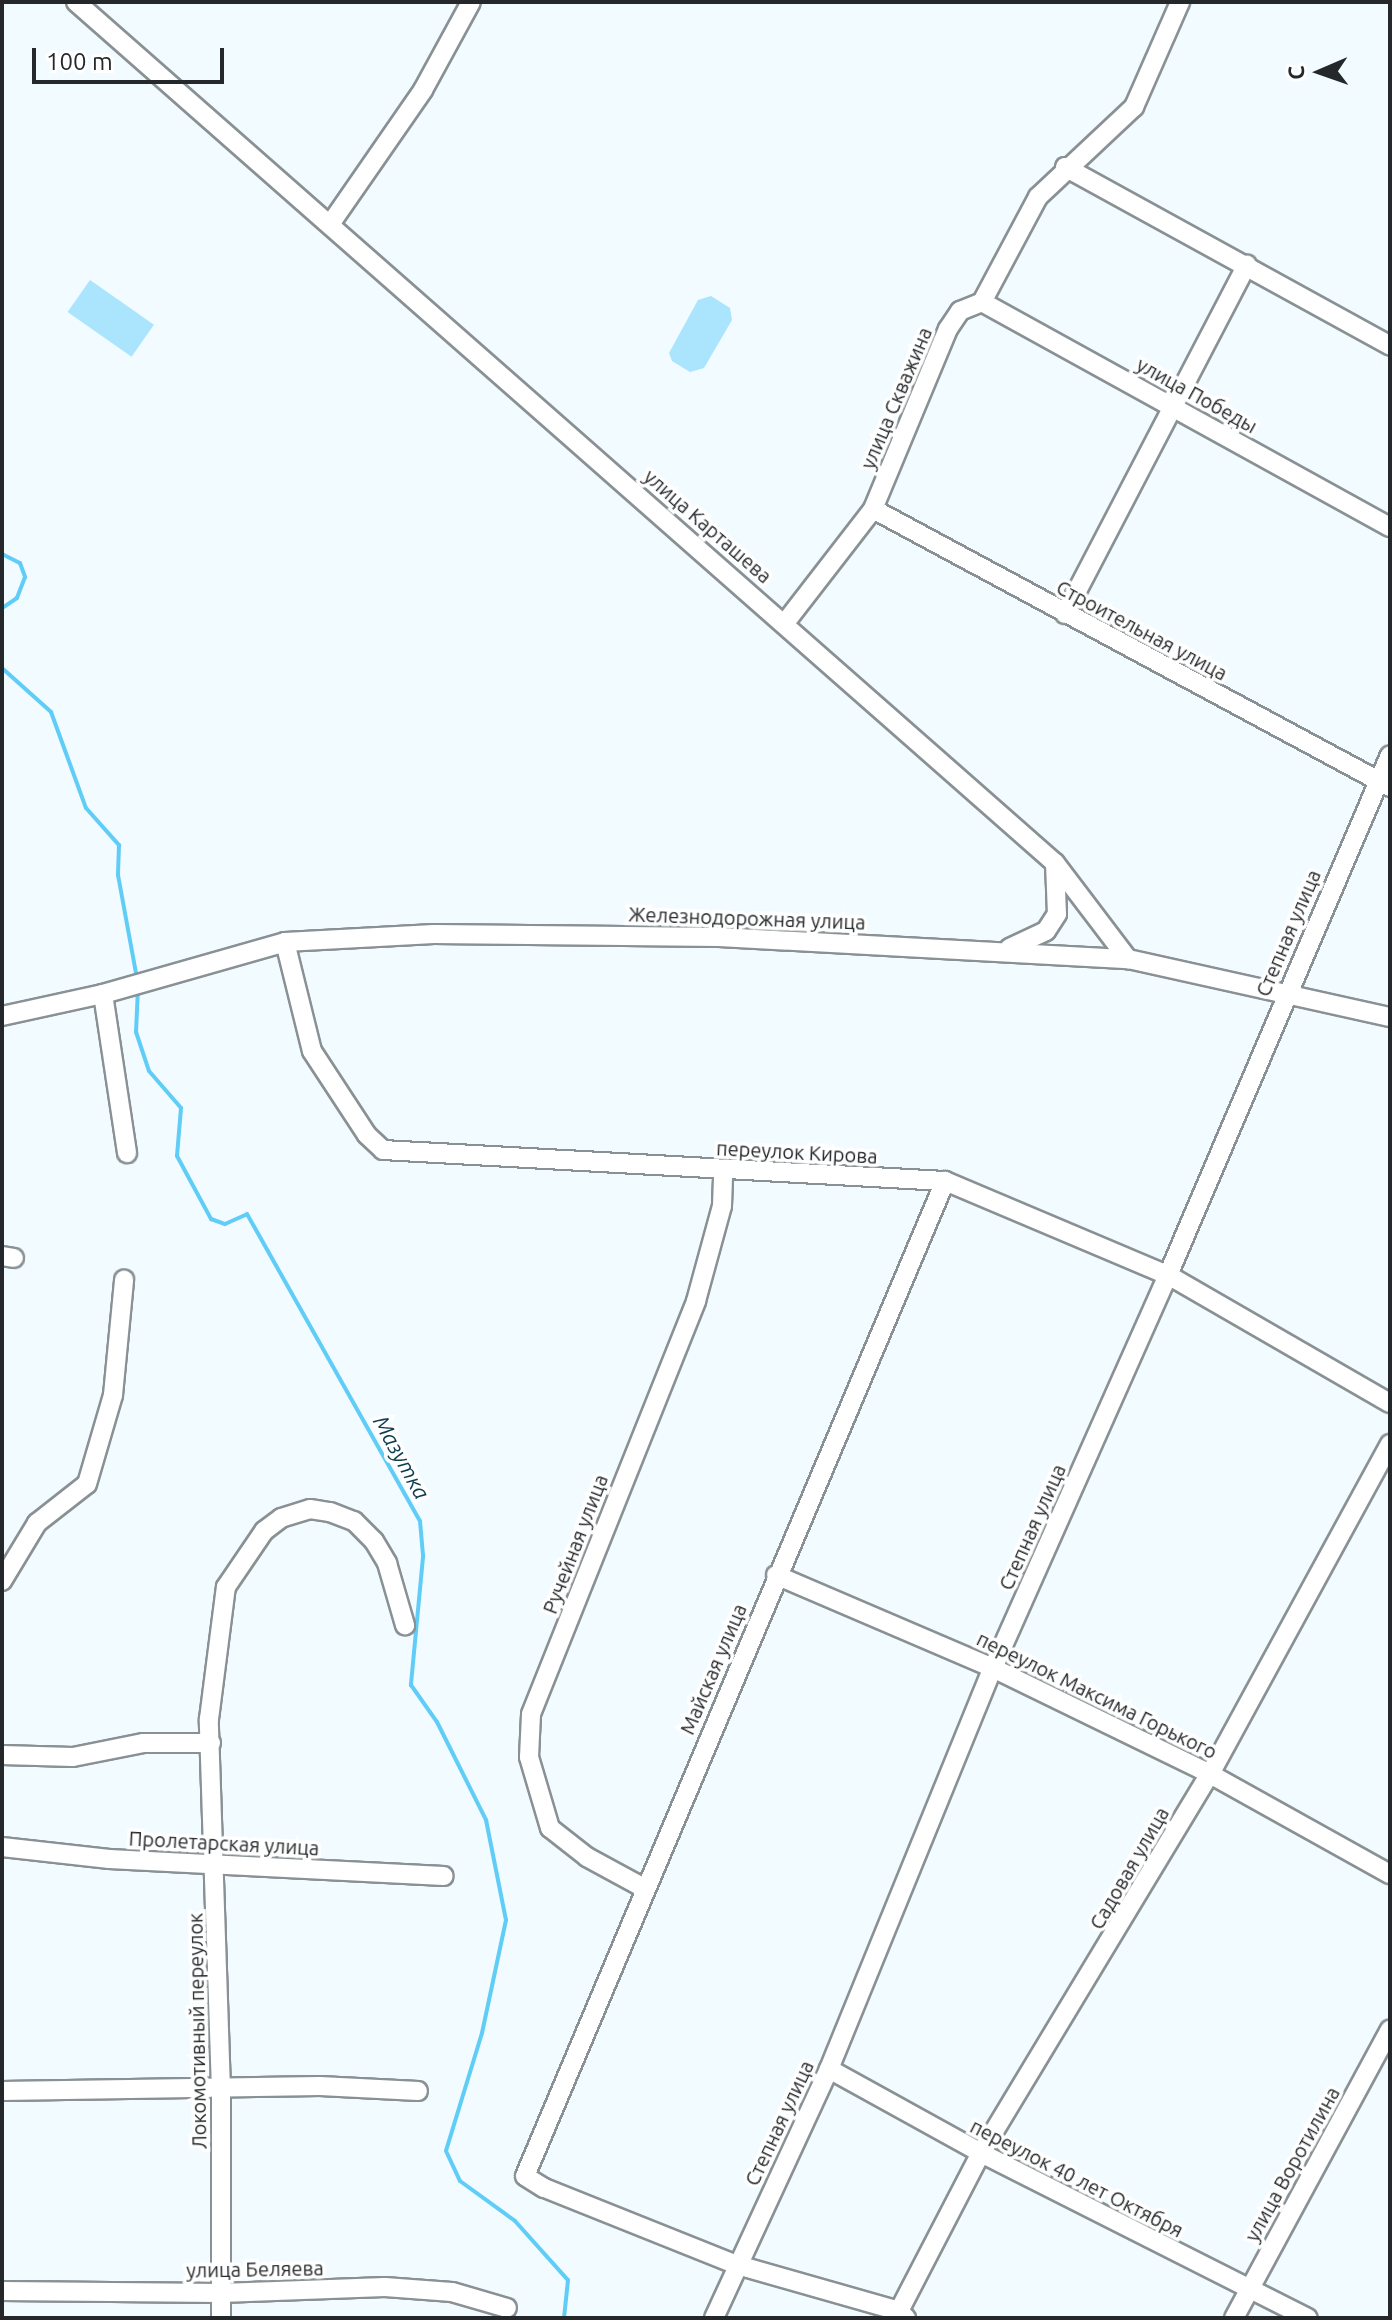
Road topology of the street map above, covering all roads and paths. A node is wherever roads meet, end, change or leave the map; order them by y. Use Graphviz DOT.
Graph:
graph roads {
  1 [pos="76,2"];
  2 [pos="471,2"];
  3 [pos="1180,2"];
  4 [pos="1065,167"];
  5 [pos="331,223"];
  6 [pos="1247,264"];
  7 [pos="982,302"];
  8 [pos="1390,346"];
  9 [pos="1171,405"];
  10 [pos="873,509"];
  11 [pos="1390,527"];
  12 [pos="1065,614"];
  13 [pos="785,623"];
  14 [pos="1390,755"];
  15 [pos="1384,784"];
  16 [pos="1055,863"];
  17 [pos="285,942"];
  18 [pos="1010,948"];
  19 [pos="1128,959"];
  20 [pos="1286,993"];
  21 [pos="103,994"];
  22 [pos="2,1016"];
  23 [pos="1390,1017"];
  24 [pos="127,1153"];
  25 [pos="723,1170"];
  26 [pos="945,1181"];
  27 [pos="1168,1275"];
  28 [pos="124,1280"];
  29 [pos="1390,1403"];
  30 [pos="1390,1444"];
  31 [pos="776,1575"];
  32 [pos="2,1581"];
  33 [pos="405,1625"];
  34 [pos="993,1668"];
  35 [pos="211,1743"];
  36 [pos="2,1755"];
  37 [pos="1210,1774"];
  38 [pos="2,1847"];
  39 [pos="215,1865"];
  40 [pos="1390,1874"];
  41 [pos="444,1876"];
  42 [pos="644,1888"];
  43 [pos="1390,2030"];
  44 [pos="829,2069"];
  45 [pos="221,2090"];
  46 [pos="2,2091"];
  47 [pos="418,2091"];
  48 [pos="981,2153"];
  49 [pos="525,2176"];
  50 [pos="737,2265"];
  51 [pos="2,2291"];
  52 [pos="1248,2291"];
  53 [pos="221,2293"];
  54 [pos="507,2308"];
  55 [pos="902,2314"];
  56 [pos="221,2318"];
  57 [pos="714,2318"];
  58 [pos="1234,2318"];
  59 [pos="1308,2318"];
  1 -- 5 [label="street, улица Карташева"];
  2 -- 5 [label="street"];
  3 -- 4 [label="street, улица Скважина"];
  4 -- 6 [label="street"];
  4 -- 7 [label="street, улица Скважина"];
  5 -- 13 [label="street, улица Карташева"];
  6 -- 8 [label="street"];
  6 -- 9 [label="street"];
  7 -- 9 [label="street, улица Победы"];
  7 -- 10 [label="street, улица Скважина"];
  9 -- 11 [label="street, улица Победы"];
  9 -- 12 [label="street"];
  10 -- 12 [label="street, Строительная улица"];
  10 -- 13 [label="street, улица Скважина"];
  12 -- 15 [label="street, Строительная улица"];
  13 -- 16 [label="street, улица Карташева"];
  14 -- 15 [label="street, Степная улица"];
  15 -- 20 [label="street, Степная улица"];
  16 -- 18 [label="street"];
  16 -- 19 [label="street, улица Карташева"];
  17 -- 18 [label="street, Железнодорожная улица"];
  17 -- 21 [label="street, Железнодорожная улица"];
  17 -- 25 [label="street, переулок Кирова"];
  18 -- 19 [label="street, Железнодорожная улица"];
  19 -- 20 [label="street, Железнодорожная улица"];
  20 -- 23 [label="street, Железнодорожная улица"];
  20 -- 27 [label="street, Степная улица"];
  21 -- 22 [label="street, Железнодорожная улица"];
  21 -- 24 [label="street"];
  25 -- 26 [label="street, переулок Кирова"];
  25 -- 42 [label="street, Ручейная улица"];
  26 -- 27 [label="street, переулок Кирова"];
  26 -- 31 [label="street, Майская улица"];
  27 -- 29 [label="street, переулок Кирова"];
  27 -- 34 [label="street, Степная улица"];
  28 -- 32 [label="street"];
  30 -- 37 [label="street, Садовая улица"];
  31 -- 34 [label="street, переулок Максима Горького"];
  31 -- 42 [label="street, Майская улица"];
  33 -- 35 [label="street, Локомотивный переулок"];
  34 -- 37 [label="street, переулок Максима Горького"];
  34 -- 44 [label="street, Степная улица"];
  35 -- 36 [label="street"];
  35 -- 39 [label="street, Локомотивный переулок"];
  37 -- 40 [label="street, переулок Максима Горького"];
  37 -- 48 [label="street, Садовая улица"];
  38 -- 39 [label="street, Пролетарская улица"];
  39 -- 41 [label="street, Пролетарская улица"];
  39 -- 45 [label="street, Локомотивный переулок"];
  42 -- 49 [label="street, Майская улица"];
  43 -- 52 [label="street, улица Воротилина"];
  44 -- 48 [label="street, переулок 40 лет Октября"];
  44 -- 50 [label="street, Степная улица"];
  45 -- 46 [label="street"];
  45 -- 47 [label="street"];
  45 -- 53 [label="street, Локомотивный переулок"];
  48 -- 52 [label="street, переулок 40 лет Октября"];
  48 -- 55 [label="street, Садовая улица"];
  49 -- 50 [label="street, Садовая улица"];
  50 -- 55 [label="street, Садовая улица"];
  50 -- 57 [label="street, Степная улица"];
  51 -- 53 [label="street, улица Беляева"];
  52 -- 58 [label="street, улица Воротилина"];
  52 -- 59 [label="street, переулок 40 лет Октября"];
  53 -- 54 [label="street, улица Беляева"];
  53 -- 56 [label="street, Локомотивный переулок"];
}
